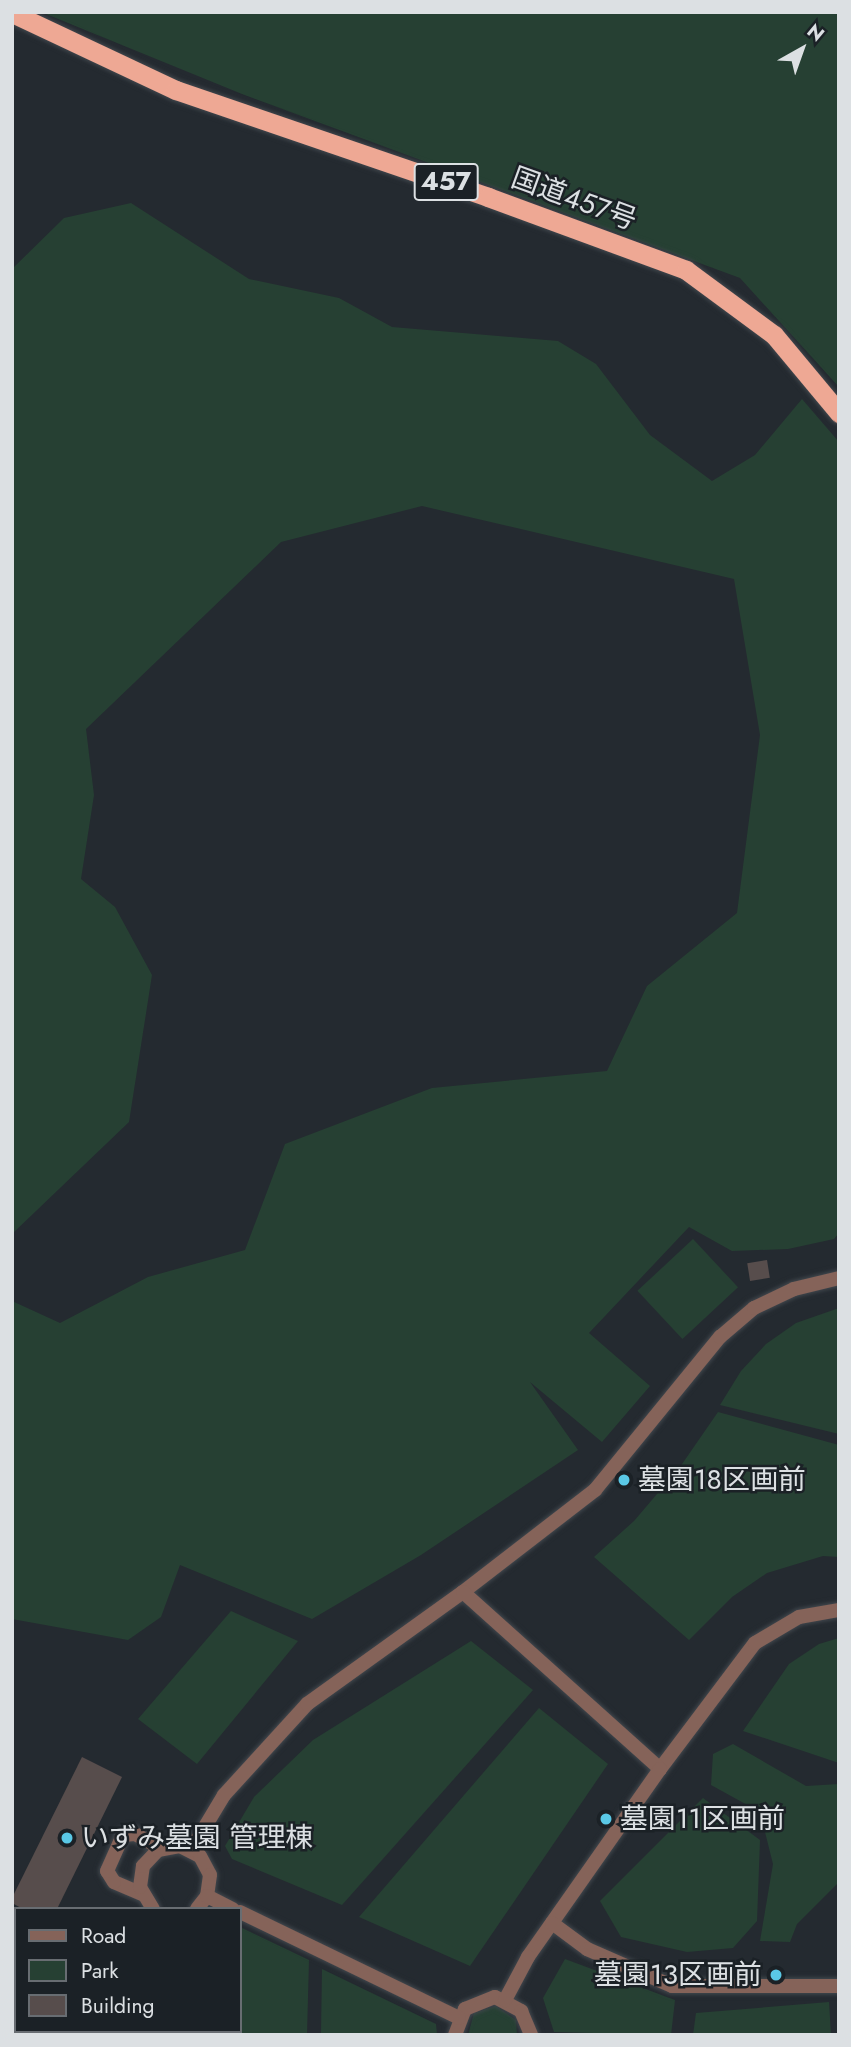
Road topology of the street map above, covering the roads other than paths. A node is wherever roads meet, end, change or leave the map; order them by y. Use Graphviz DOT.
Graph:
graph roads {
  1 [pos="12,13"];
  2 [pos="839,413"];
  3 [pos="839,1278"];
  4 [pos="463,1592"];
  5 [pos="839,1610"];
  6 [pos="660,1769"];
  7 [pos="162,1849"];
  8 [pos="191,1850"];
  9 [pos="142,1894"];
  10 [pos="207,1896"];
  11 [pos="152,1907"];
  12 [pos="199,1907"];
  13 [pos="229,1907"];
  14 [pos="242,1913"];
  15 [pos="552,1923"];
  16 [pos="839,1986"];
  17 [pos="505,2000"];
  18 [pos="459,2018"];
  19 [pos="455,2035"];
  20 [pos="530,2035"];
  1 -- 2 [label="highway, 国道457号 / 457"];
  3 -- 4 [label="street"];
  4 -- 6 [label="street"];
  4 -- 8 [label="street"];
  5 -- 6 [label="street"];
  6 -- 15 [label="street"];
  7 -- 8 [label="street"];
  7 -- 9 [label="street"];
  7 -- 9 [label="street"];
  8 -- 10 [label="street"];
  9 -- 11 [label="street"];
  10 -- 12 [label="street"];
  10 -- 13 [label="street"];
  14 -- 18 [label="street"];
  15 -- 16 [label="street"];
  15 -- 17 [label="street"];
  17 -- 18 [label="street"];
  17 -- 20 [label="street"];
  18 -- 19 [label="street"];
}
